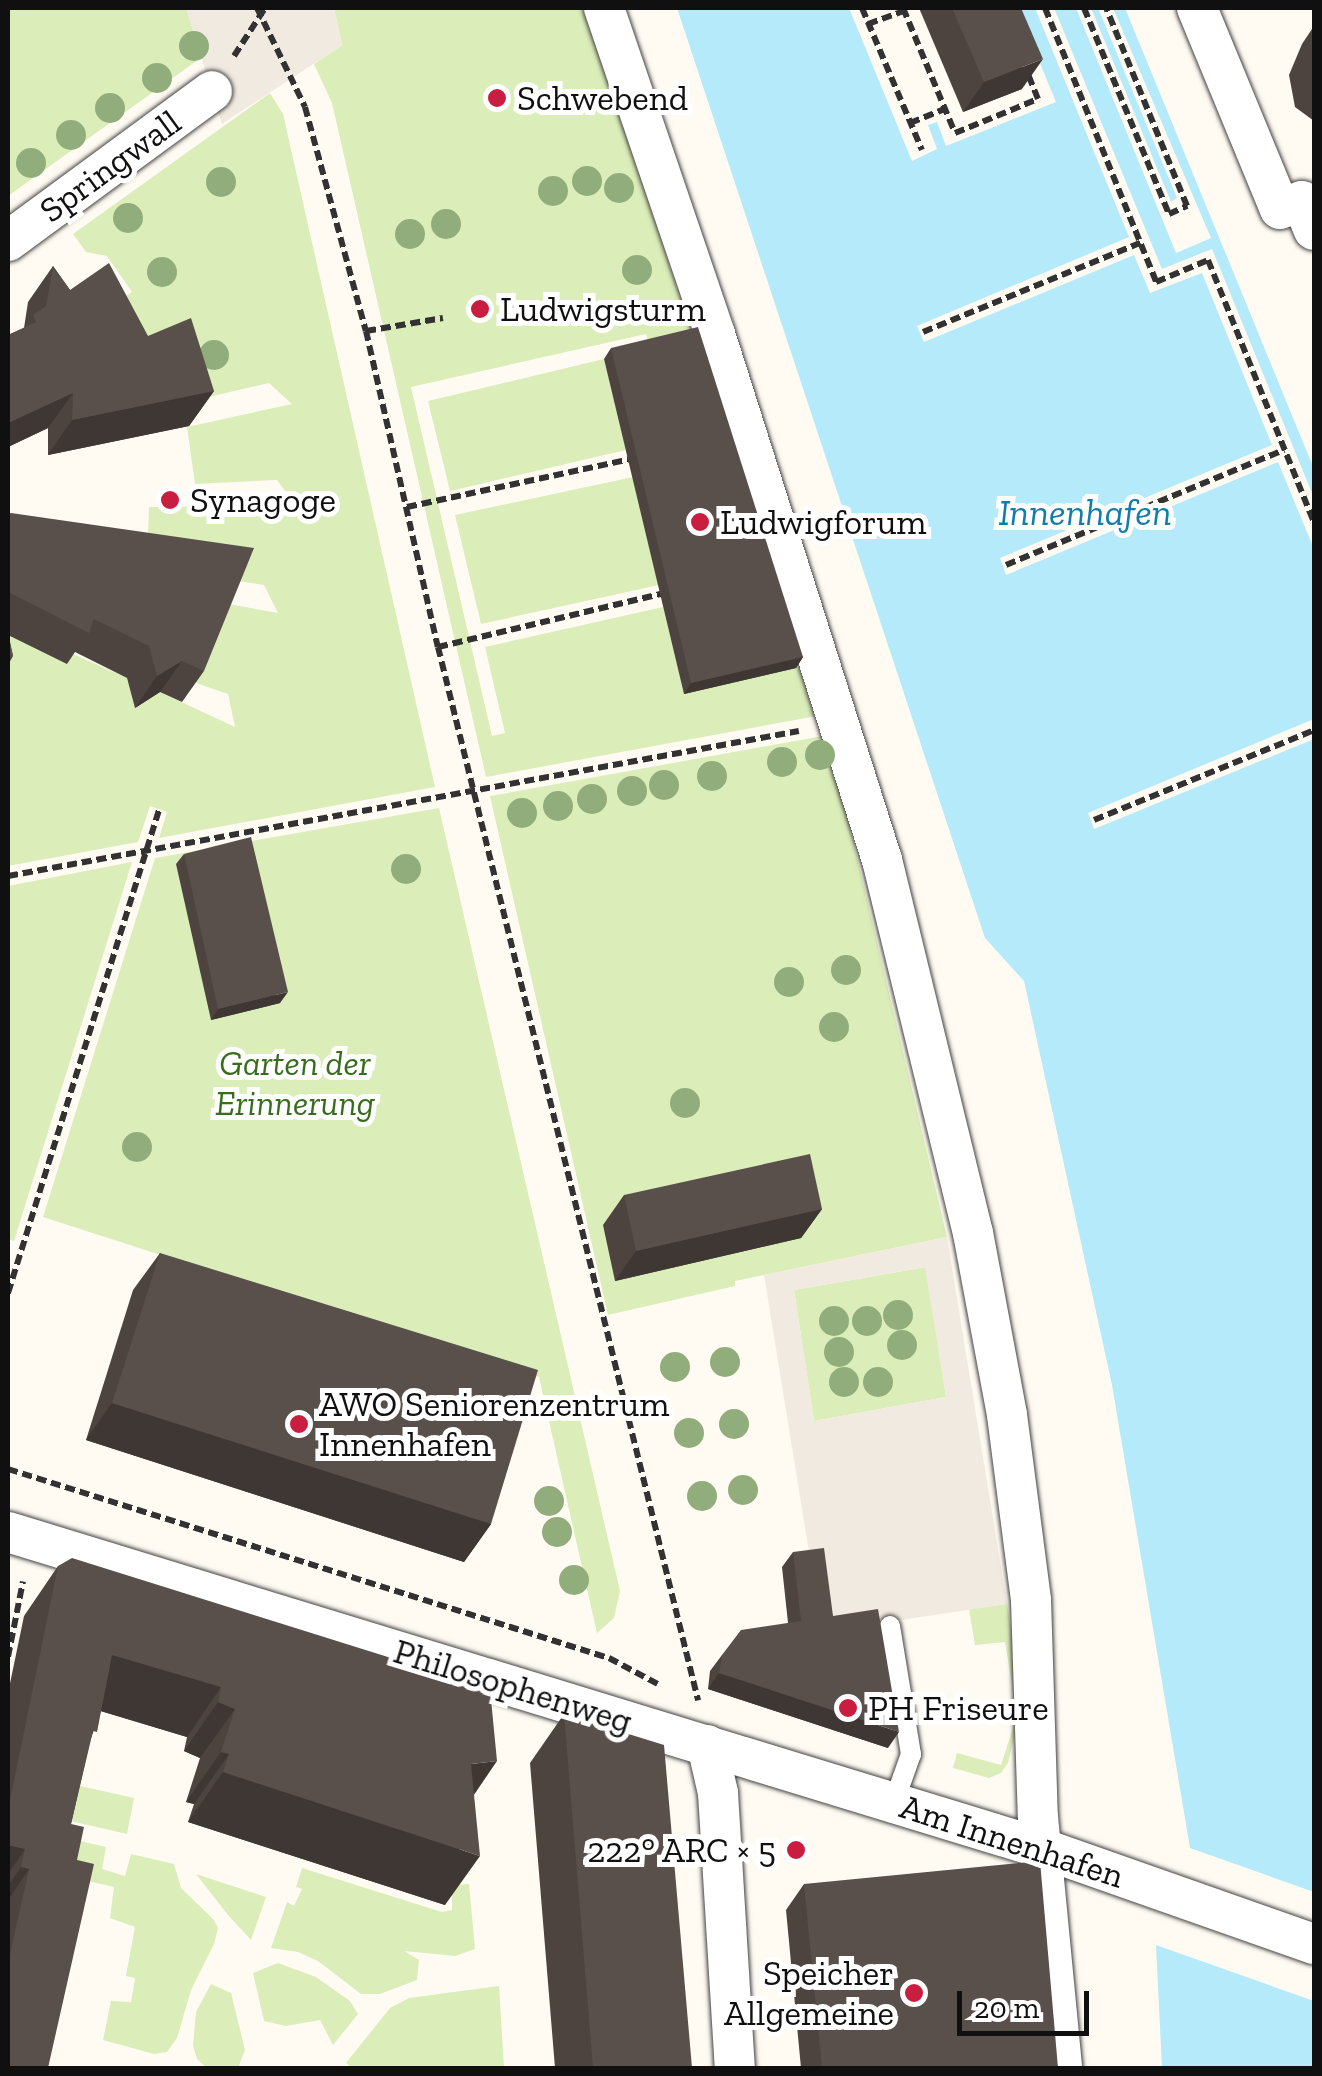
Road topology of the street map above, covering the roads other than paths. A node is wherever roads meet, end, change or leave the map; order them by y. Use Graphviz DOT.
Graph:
graph roads {
  1 [pos="604,8"];
  2 [pos="1198,8"];
  3 [pos="212,91"];
  4 [pos="1314,230"];
  5 [pos="8,241"];
  6 [pos="8,1532"];
  7 [pos="890,1626"];
  8 [pos="707,1745"];
  9 [pos="894,1802"];
  10 [pos="1052,1852"];
  11 [pos="1314,1944"];
  12 [pos="736,2068"];
  13 [pos="1062,2068"];
  1 -- 10 [label="street"];
  2 -- 4 [label="street"];
  3 -- 5 [label="street, Springwall"];
  6 -- 8 [label="street, Philosophenweg"];
  7 -- 9 [label="lane"];
  8 -- 9 [label="street, Am Innenhafen"];
  8 -- 12 [label="street"];
  9 -- 10 [label="street, Am Innenhafen"];
  10 -- 11 [label="street, Am Innenhafen"];
  10 -- 13 [label="street"];
}
